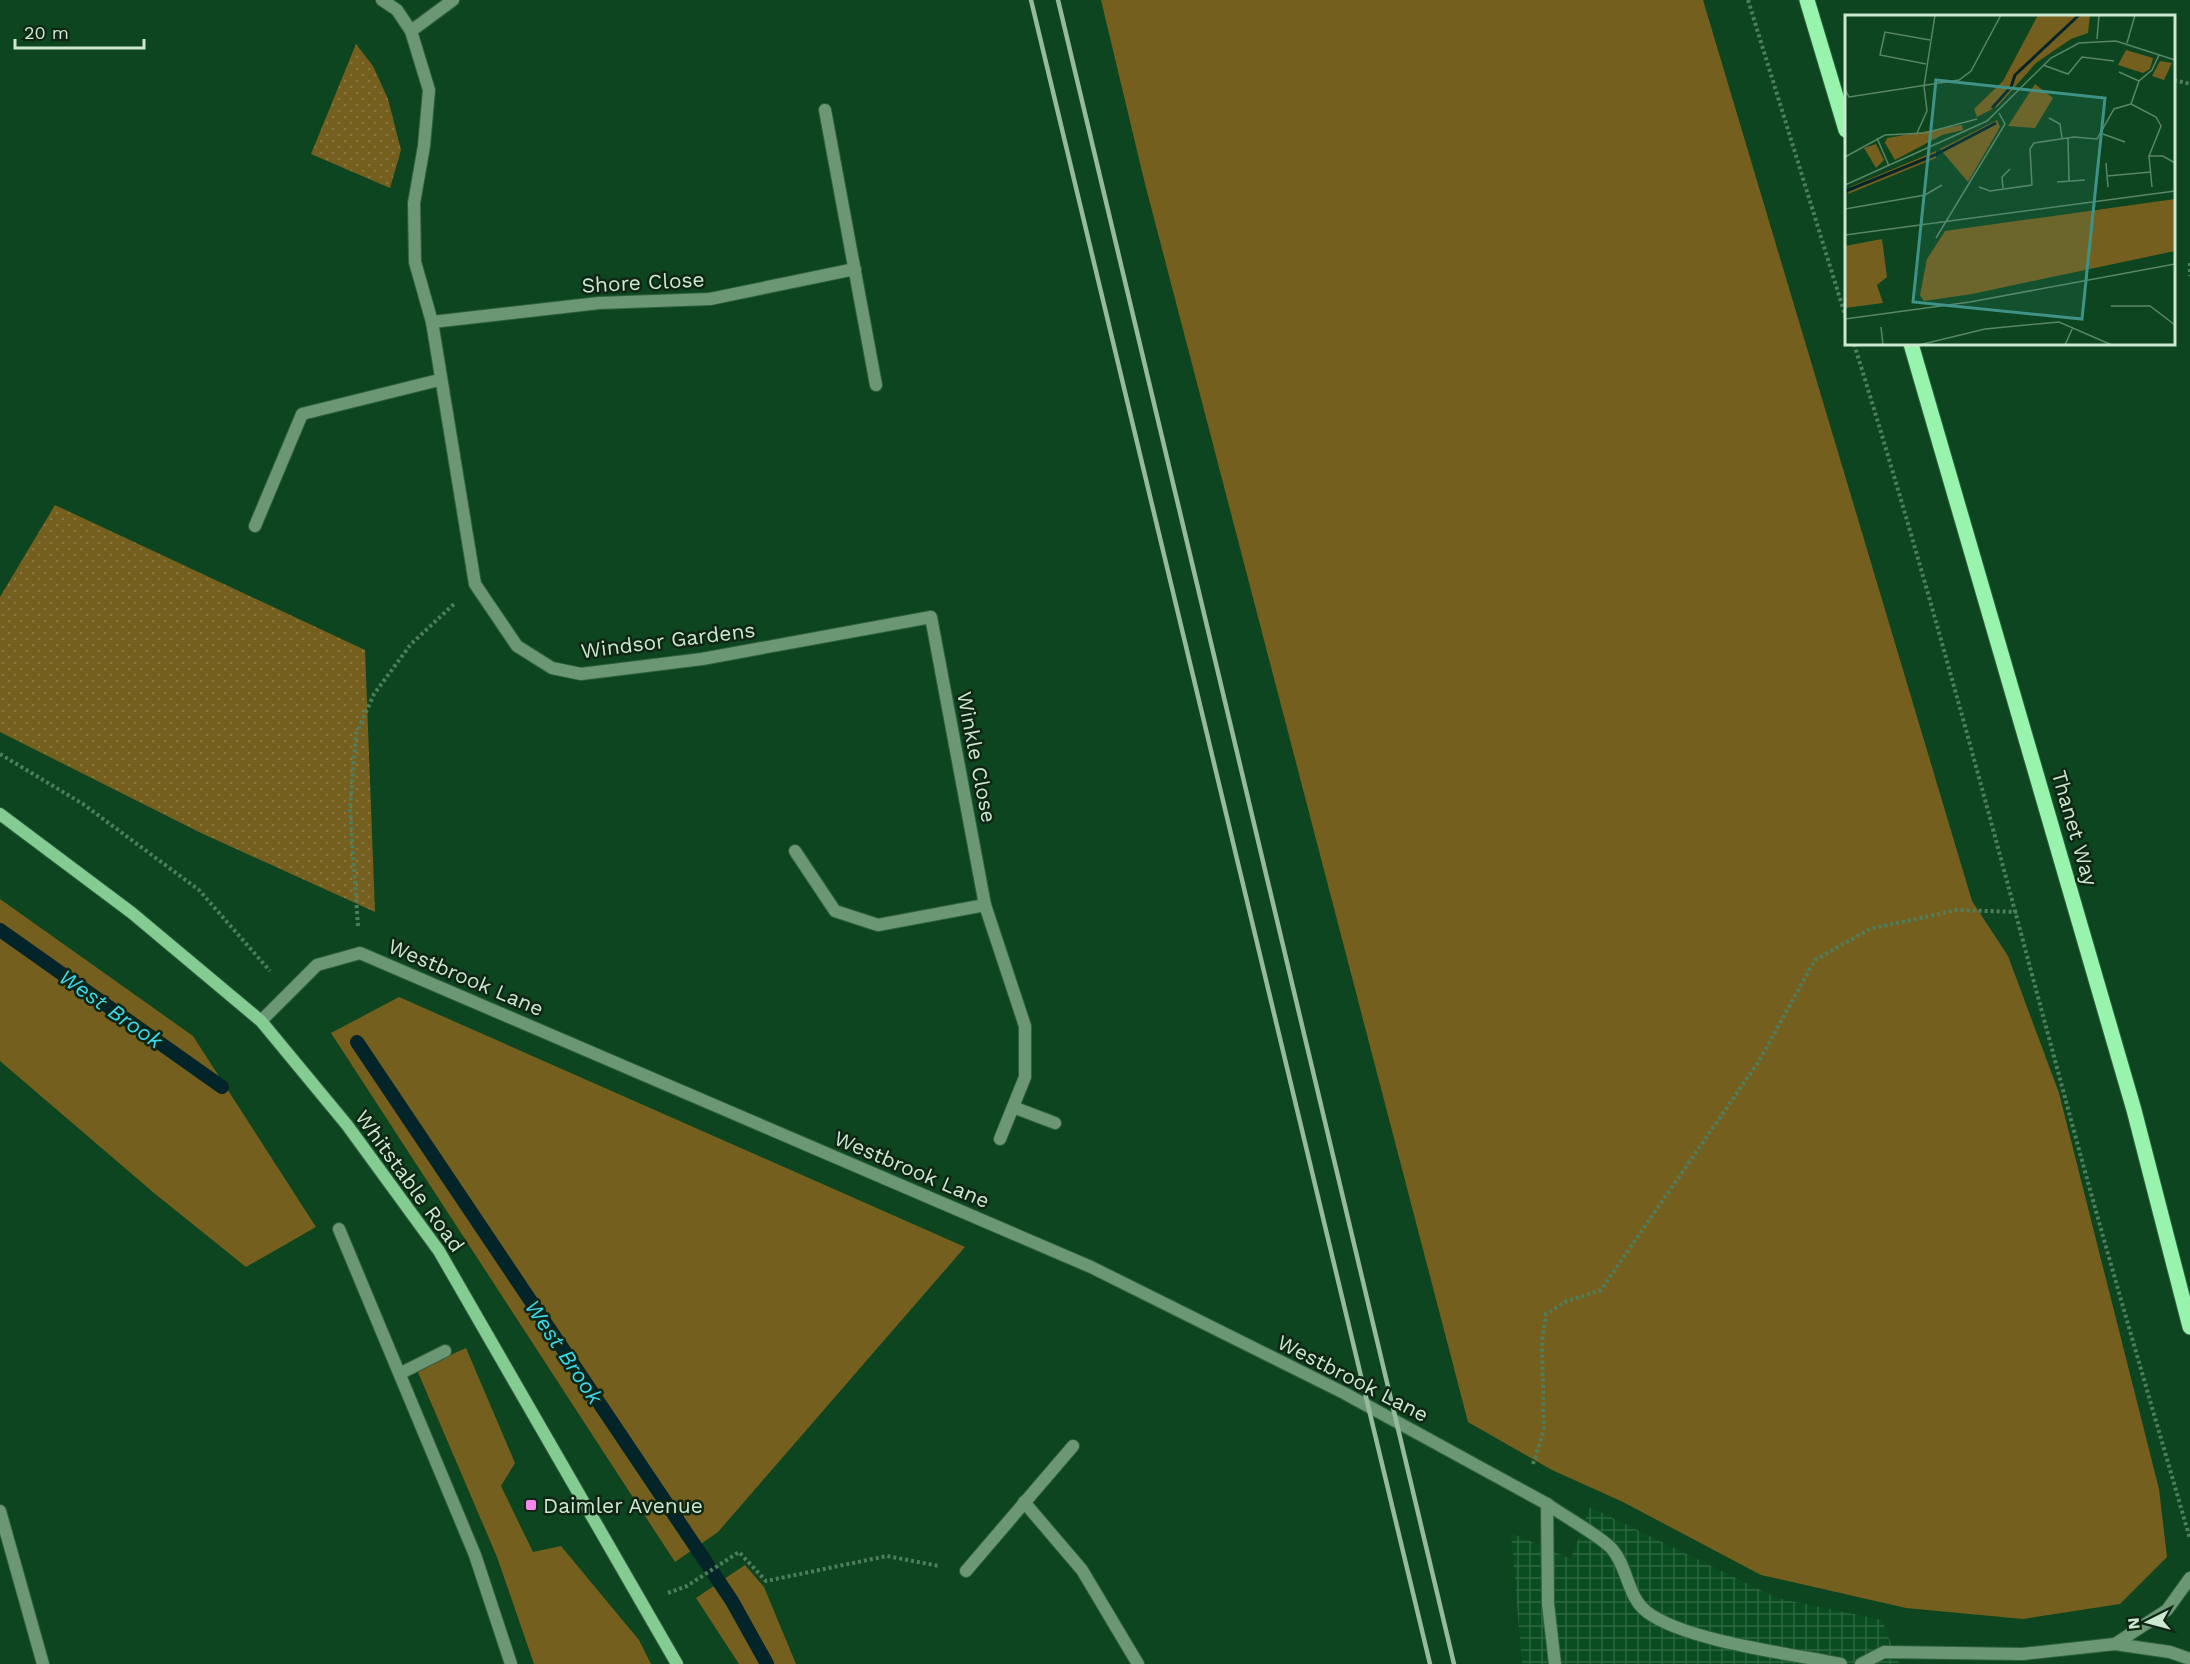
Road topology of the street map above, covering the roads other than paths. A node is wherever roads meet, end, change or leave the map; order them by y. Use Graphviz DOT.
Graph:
graph roads {
  1 [pos="382,0"];
  2 [pos="453,0"];
  3 [pos="1807,0"];
  4 [pos="411,31"];
  5 [pos="825,110"];
  6 [pos="1845,127"];
  7 [pos="855,269"];
  8 [pos="432,322"];
  9 [pos="1911,345"];
  10 [pos="440,380"];
  11 [pos="876,385"];
  12 [pos="255,526"];
  13 [pos="931,617"];
  14 [pos="0,814"];
  15 [pos="795,851"];
  16 [pos="985,904"];
  17 [pos="261,1021"];
  18 [pos="1012,1107"];
  19 [pos="1055,1123"];
  20 [pos="1000,1139"];
  21 [pos="339,1229"];
  22 [pos="2190,1327"];
  23 [pos="445,1351"];
  24 [pos="401,1373"];
  25 [pos="1073,1446"];
  26 [pos="1024,1502"];
  27 [pos="1547,1504"];
  28 [pos="0,1511"];
  29 [pos="966,1571"];
  30 [pos="2190,1578"];
  31 [pos="2115,1644"];
  32 [pos="2190,1659"];
  33 [pos="43,1664"];
  34 [pos="511,1664"];
  35 [pos="677,1664"];
  36 [pos="1138,1664"];
  37 [pos="1555,1664"];
  38 [pos="1841,1664"];
  39 [pos="1861,1664"];
  1 -- 4 [label="street, Windsor Gardens"];
  2 -- 4 [label="street"];
  3 -- 6 [label="main road"];
  4 -- 8 [label="street, Windsor Gardens"];
  5 -- 7 [label="street"];
  7 -- 8 [label="street, Shore Close"];
  7 -- 11 [label="street"];
  8 -- 10 [label="street, Windsor Gardens"];
  9 -- 22 [label="main road, Thanet Way"];
  10 -- 12 [label="street"];
  10 -- 13 [label="street, Windsor Gardens"];
  13 -- 16 [label="street, Winkle Close"];
  14 -- 17 [label="main road, Whitstable Road"];
  15 -- 16 [label="street"];
  16 -- 18 [label="street, Winkle Close"];
  17 -- 27 [label="street, Westbrook Lane"];
  17 -- 35 [label="main road, Whitstable Road"];
  18 -- 19 [label="street"];
  18 -- 20 [label="street, Winkle Close"];
  21 -- 24 [label="street"];
  23 -- 24 [label="street"];
  24 -- 34 [label="street"];
  25 -- 26 [label="street"];
  26 -- 29 [label="street"];
  26 -- 36 [label="street"];
  27 -- 37 [label="street"];
  27 -- 38 [label="street, Westbrook Lane"];
  28 -- 33 [label="street"];
  30 -- 31 [label="street"];
  31 -- 32 [label="street"];
  31 -- 39 [label="street"];
}
